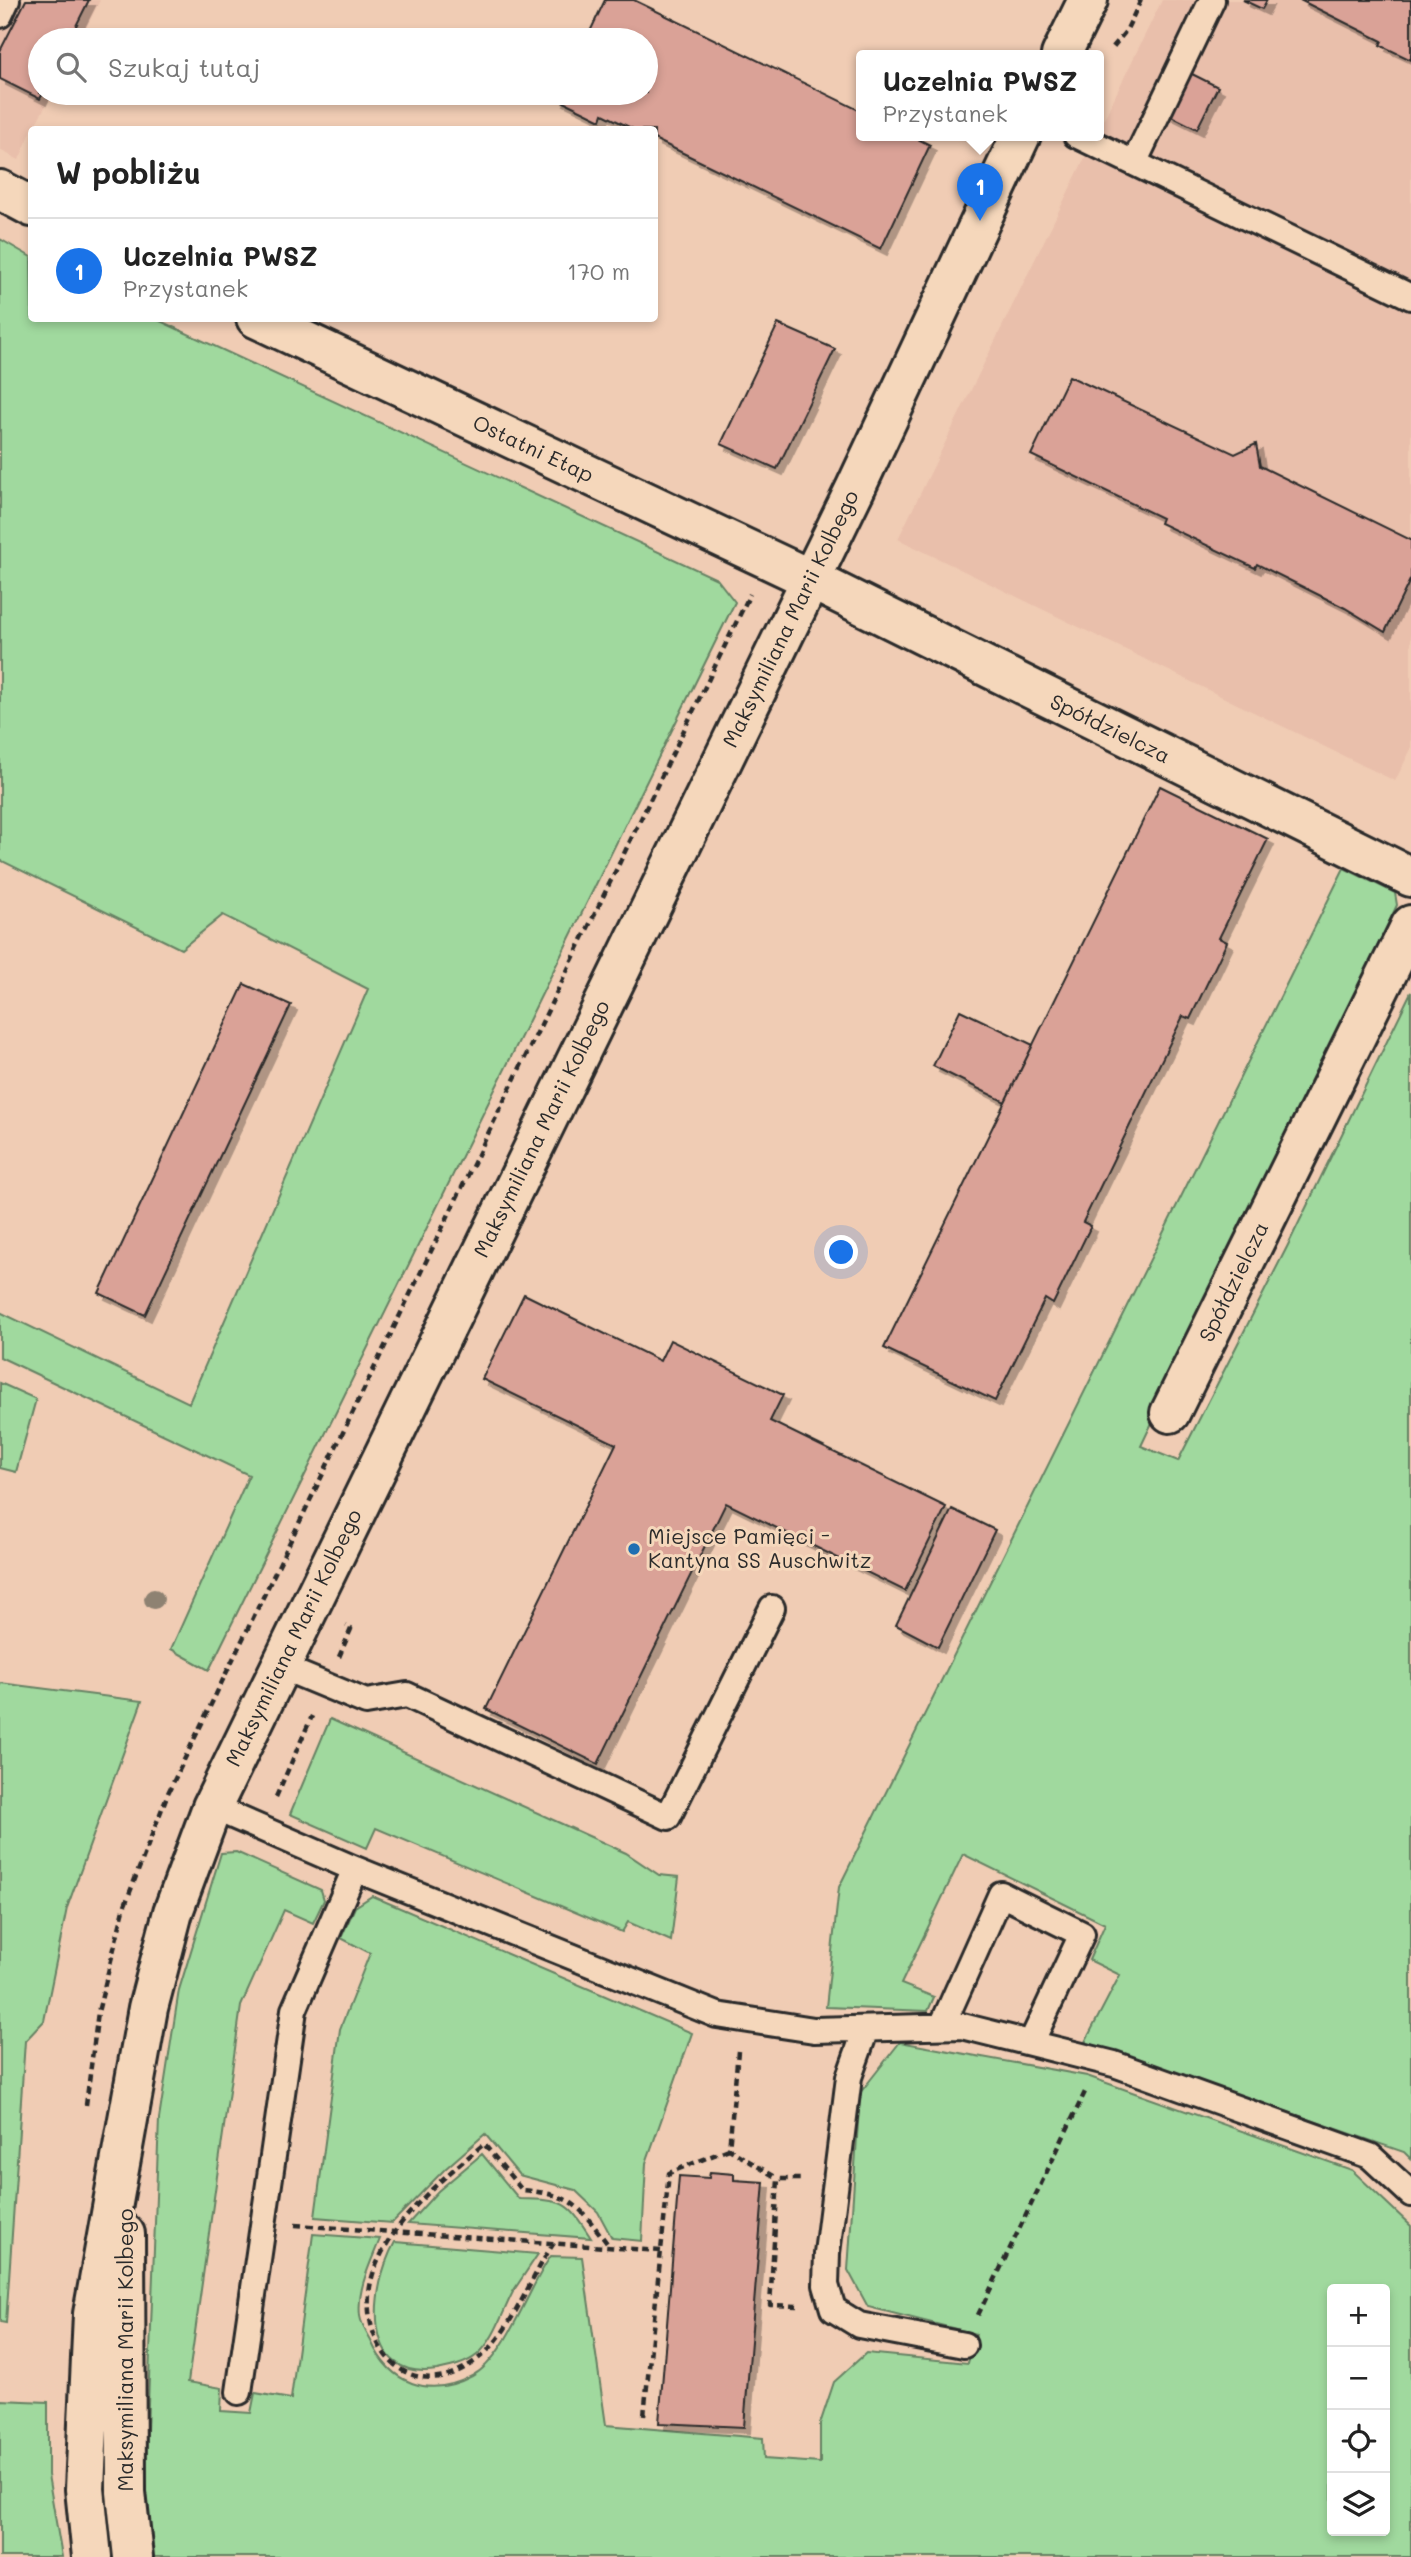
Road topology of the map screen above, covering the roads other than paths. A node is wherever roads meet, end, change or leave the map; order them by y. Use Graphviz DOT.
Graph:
graph roads {
  1 [pos="8,0"];
  2 [pos="1088,0"];
  3 [pos="1212,0"];
  4 [pos="0,15"];
  5 [pos="1063,50"];
  6 [pos="1018,141"];
  7 [pos="1088,141"];
  8 [pos="1134,163"];
  9 [pos="0,190"];
  10 [pos="28,205"];
  11 [pos="1411,297"];
  12 [pos="264,322"];
  13 [pos="810,579"];
  14 [pos="1411,877"];
  15 [pos="1411,925"];
  16 [pos="1170,1413"];
  17 [pos="772,1608"];
  18 [pos="279,1666"];
  19 [pos="212,1807"];
  20 [pos="355,1869"];
  21 [pos="942,2026"];
  22 [pos="866,2029"];
  23 [pos="1031,2043"];
  24 [pos="125,2144"];
  25 [pos="1411,2194"];
  26 [pos="964,2345"];
  27 [pos="239,2392"];
  28 [pos="92,2557"];
  29 [pos="133,2557"];
  1 -- 4 [label="lane"];
  2 -- 5 [label="street"];
  3 -- 8 [label="lane"];
  6 -- 13 [label="street, Maksymiliana Marii Kolbego"];
  7 -- 8 [label="lane"];
  8 -- 11 [label="lane"];
  9 -- 10 [label="street"];
  12 -- 13 [label="street, Ostatni Etap"];
  13 -- 14 [label="street, Spółdzielcza"];
  13 -- 18 [label="street, Maksymiliana Marii Kolbego"];
  15 -- 16 [label="street, Spółdzielcza"];
  17 -- 18 [label="lane"];
  18 -- 19 [label="street, Maksymiliana Marii Kolbego"];
  19 -- 20 [label="lane"];
  19 -- 24 [label="street, Maksymiliana Marii Kolbego"];
  20 -- 22 [label="lane"];
  20 -- 27 [label="lane"];
  21 -- 22 [label="lane"];
  21 -- 23 [label="lane"];
  21 -- 23 [label="lane"];
  22 -- 26 [label="lane"];
  23 -- 25 [label="lane"];
  24 -- 28 [label="street, Maksymiliana Marii Kolbego"];
  24 -- 29 [label="street, Maksymiliana Marii Kolbego"];
}
